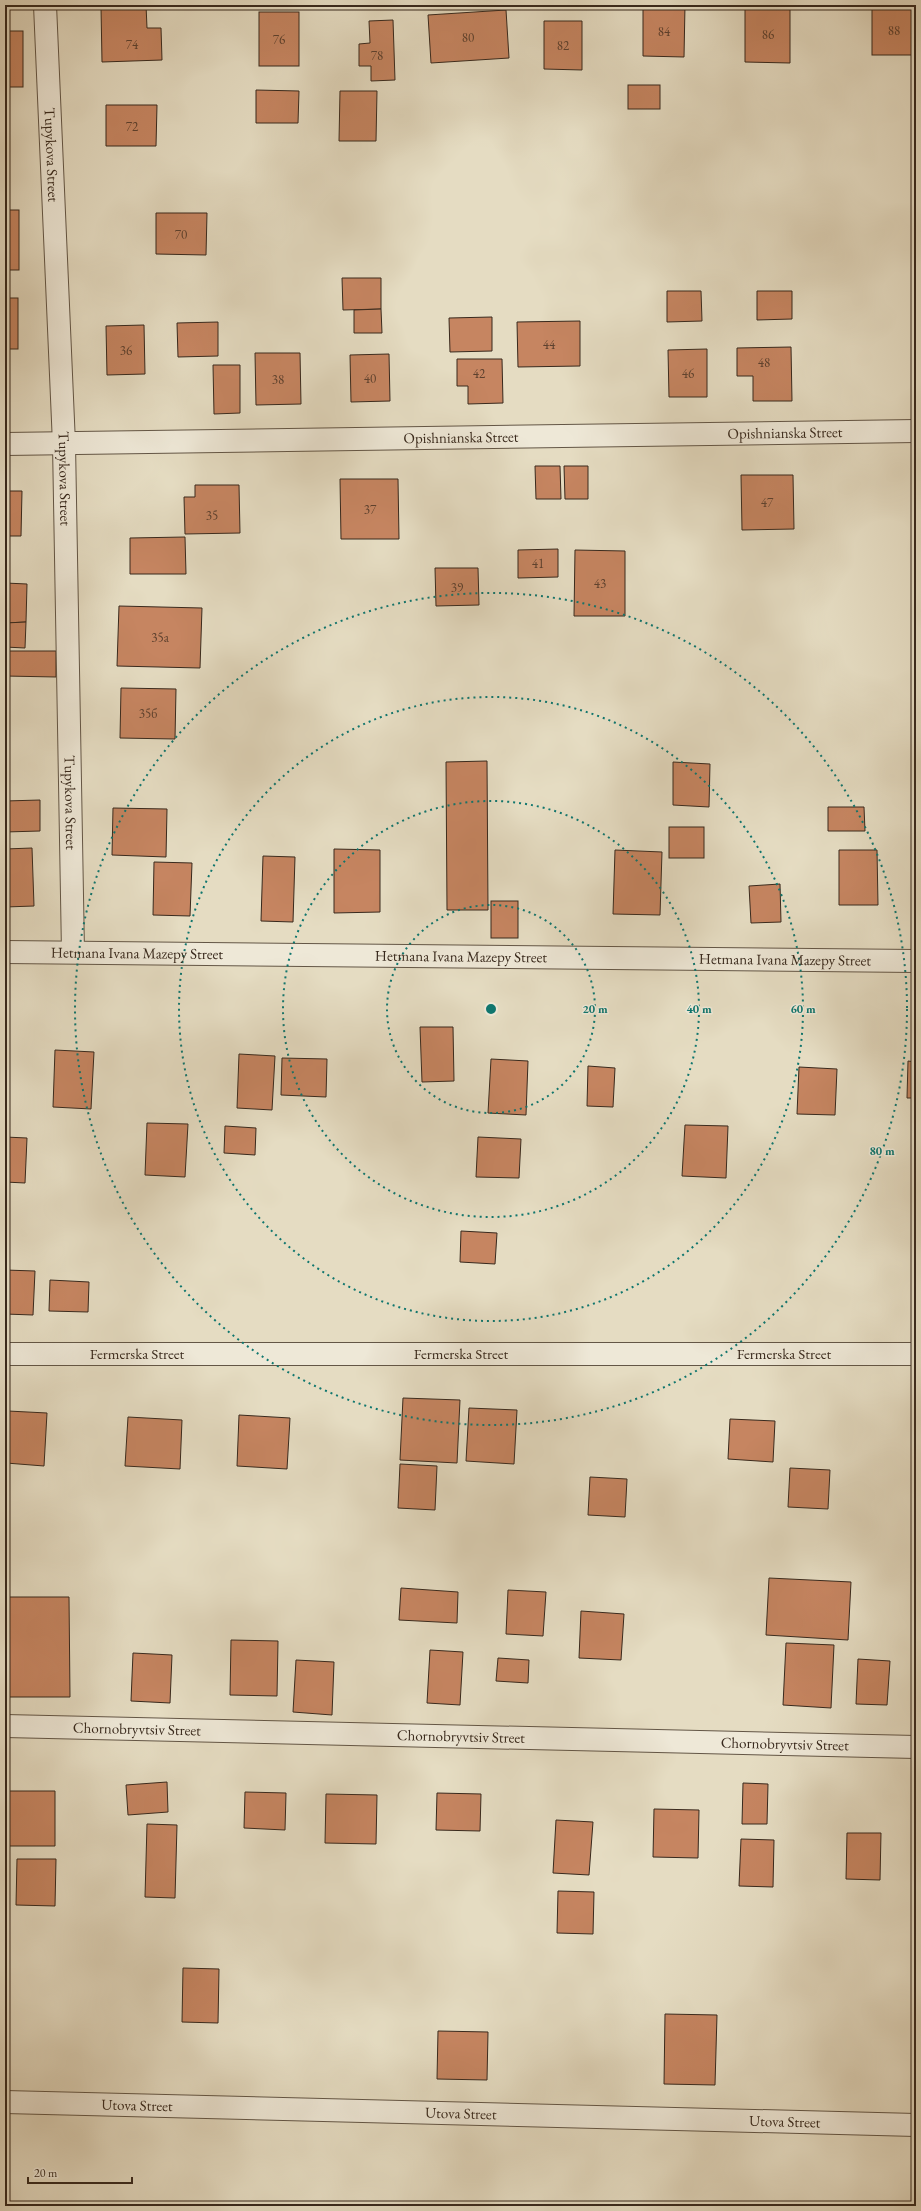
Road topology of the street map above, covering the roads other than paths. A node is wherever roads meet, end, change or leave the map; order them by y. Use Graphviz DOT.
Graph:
graph roads {
  1 [pos="45,5"];
  2 [pos="916,431"];
  3 [pos="5,444"];
  4 [pos="64,444"];
  5 [pos="5,952"];
  6 [pos="73,952"];
  7 [pos="916,961"];
  8 [pos="5,1354"];
  9 [pos="916,1354"];
  10 [pos="5,1726"];
  11 [pos="916,1747"];
  12 [pos="5,2102"];
  13 [pos="916,2125"];
  1 -- 4 [label="street, Tupykova Street"];
  2 -- 4 [label="street, Opishnianska Street"];
  3 -- 4 [label="street, Opishnianska Street"];
  4 -- 6 [label="street, Tupykova Street"];
  5 -- 6 [label="street, Hetmana Ivana Mazepy Street"];
  6 -- 7 [label="street, Hetmana Ivana Mazepy Street"];
  8 -- 9 [label="street, Fermerska Street"];
  10 -- 11 [label="street, Chornobryvtsiv Street"];
  12 -- 13 [label="street, Utova Street"];
}
